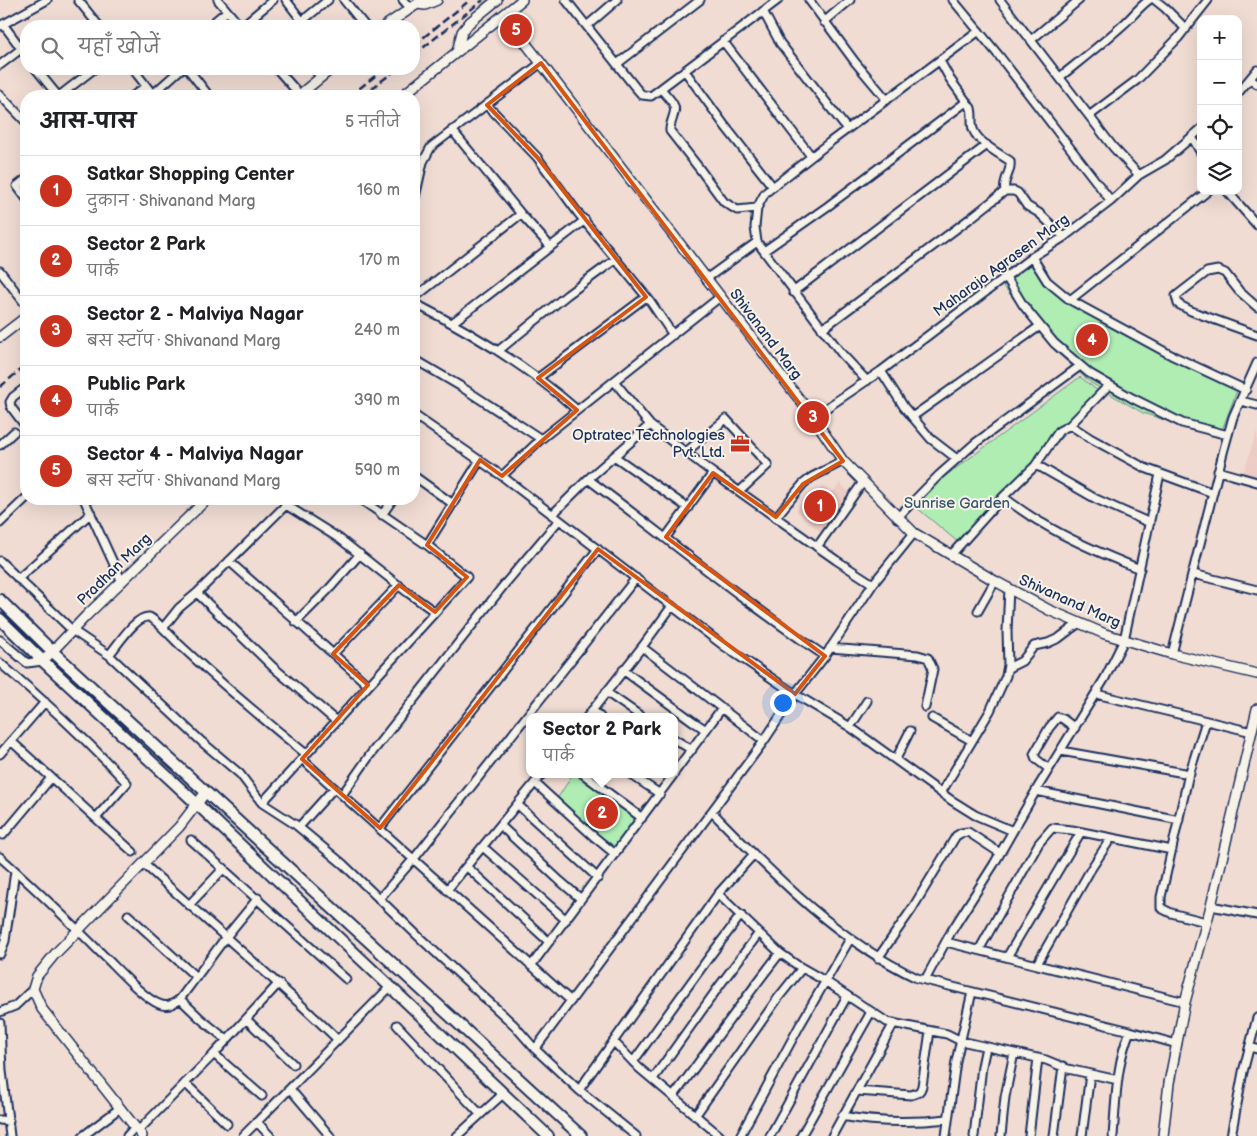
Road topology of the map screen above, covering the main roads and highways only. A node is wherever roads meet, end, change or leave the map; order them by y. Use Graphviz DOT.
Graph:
graph roads {
  1 [pos="0,600"];
  2 [pos="0,619"];
  3 [pos="548,1136"];
  4 [pos="581,1136"];
  1 -- 4 [label="main road"];
  2 -- 3 [label="main road"];
}
